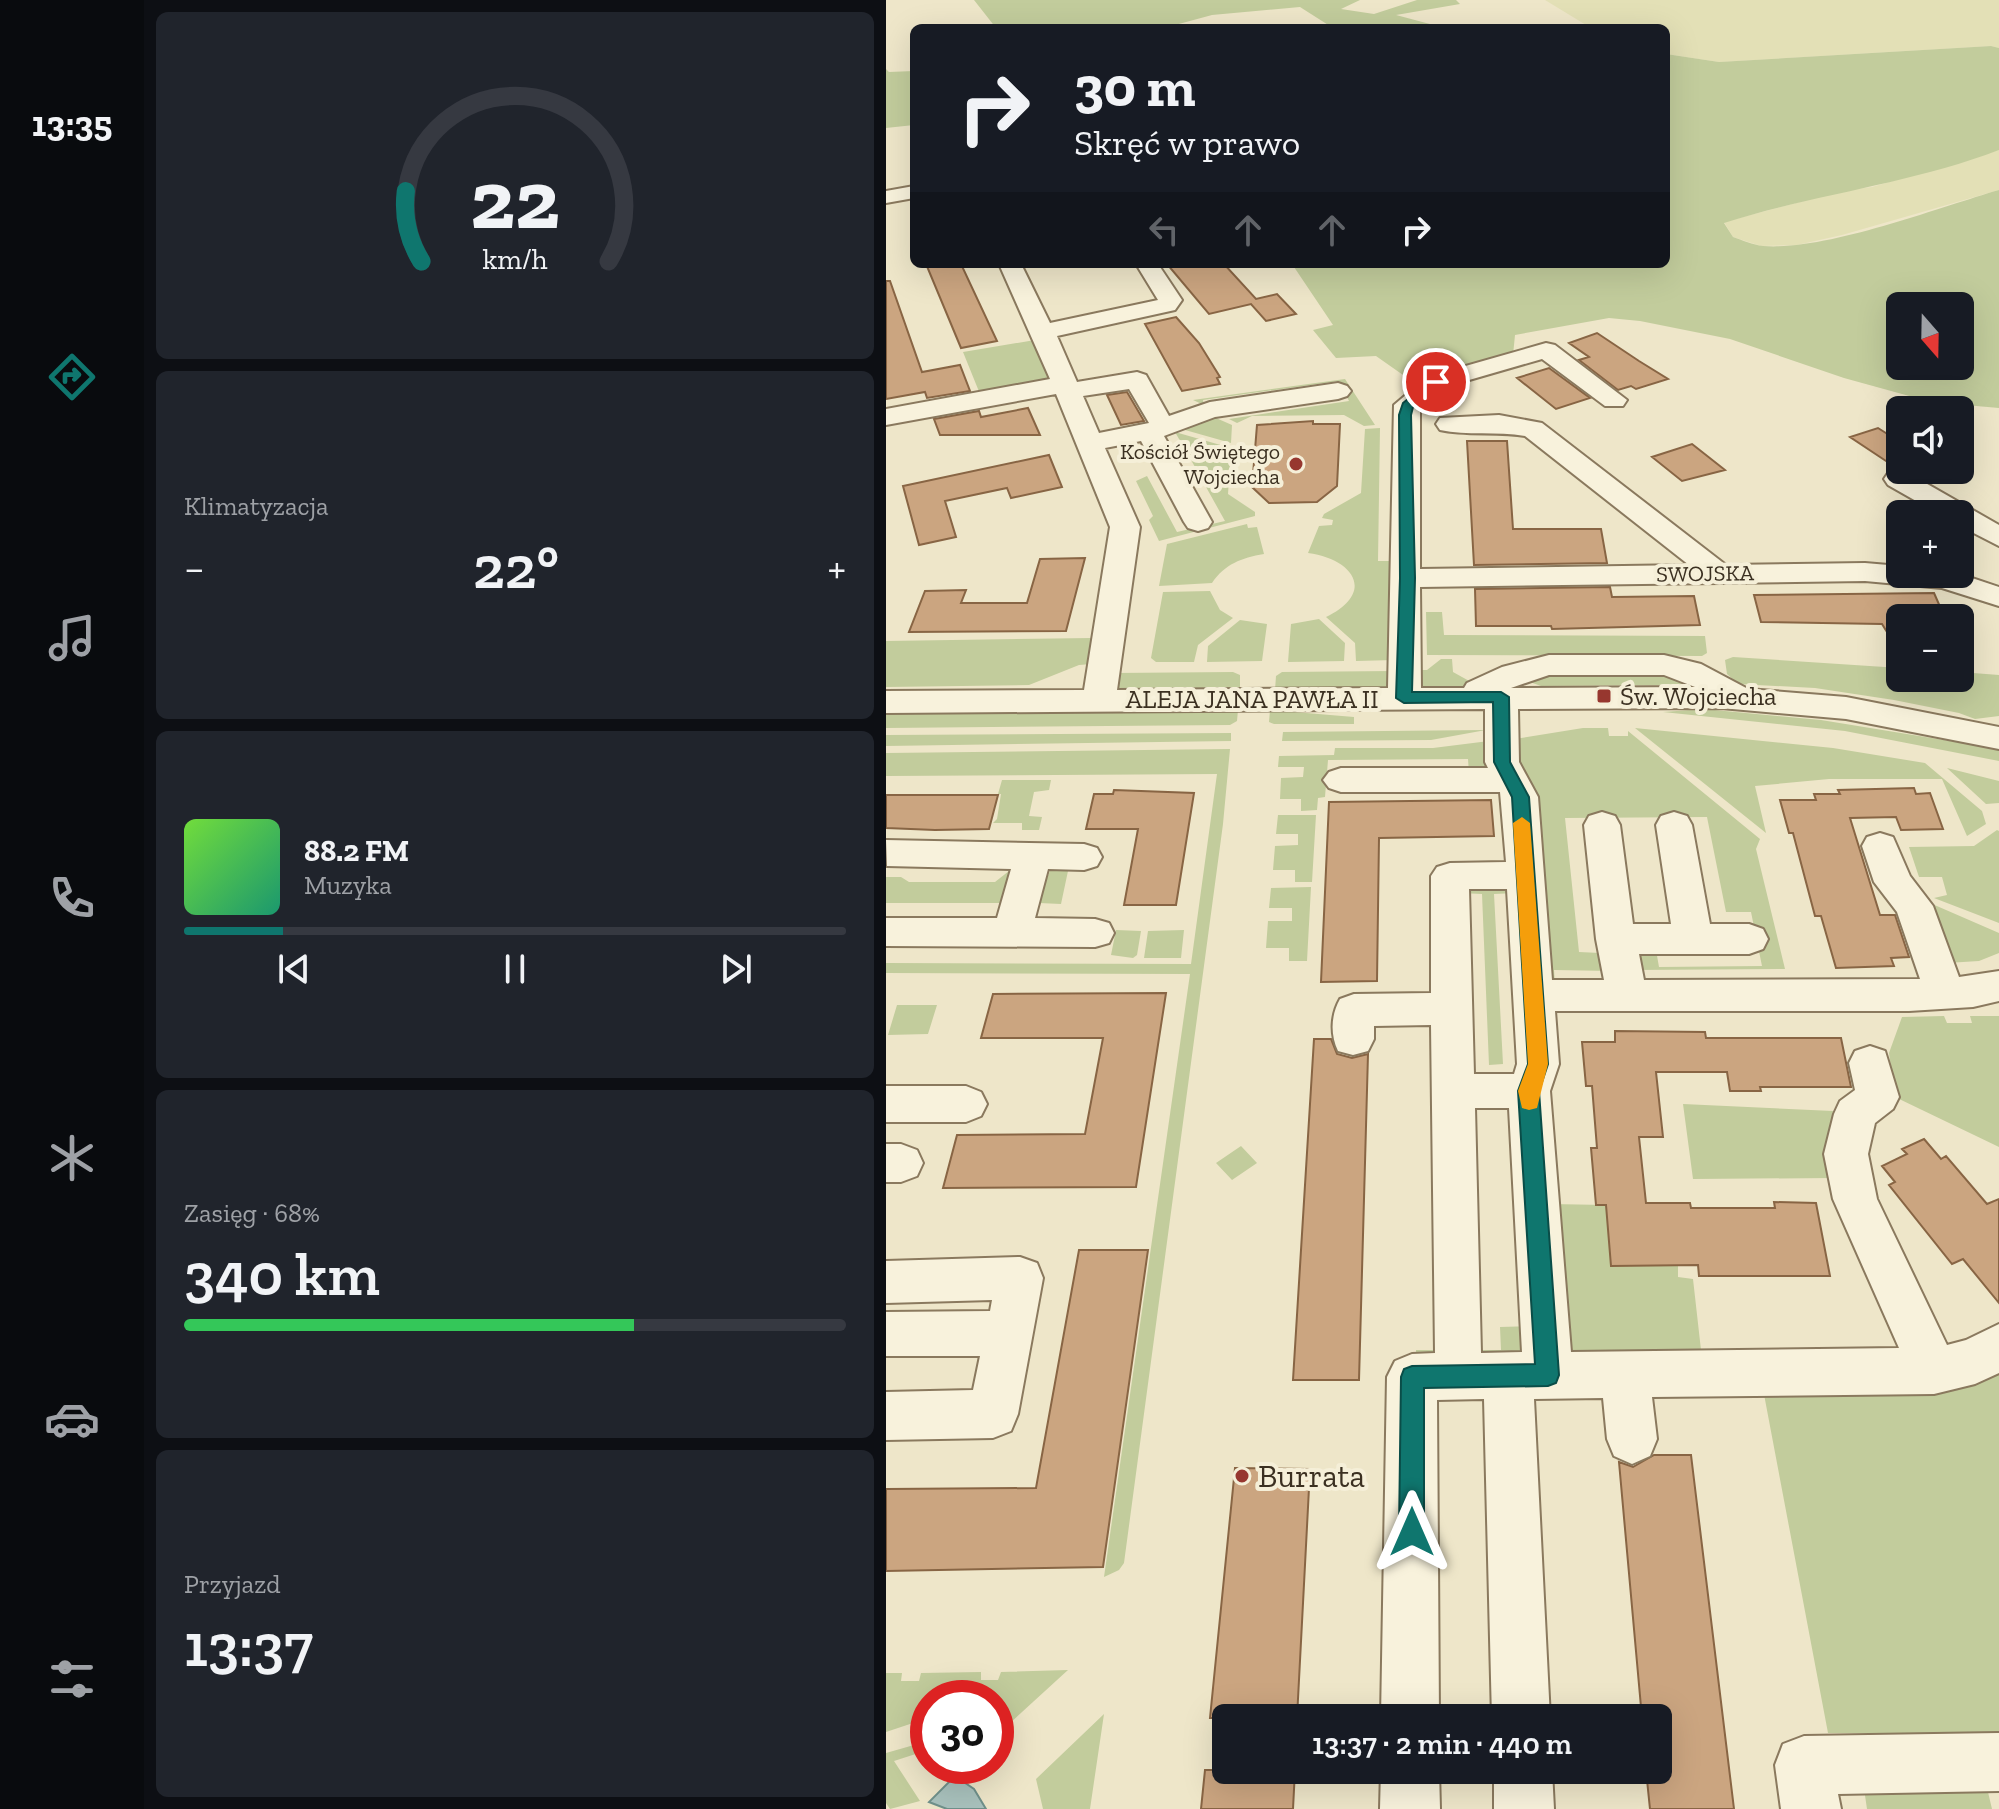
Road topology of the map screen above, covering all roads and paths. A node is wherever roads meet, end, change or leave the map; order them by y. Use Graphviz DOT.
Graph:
graph roads {
  1 [pos="910,193"];
  2 [pos="886,197"];
  3 [pos="1012,268"];
  4 [pos="1150,268"];
  5 [pos="1043,332"];
  6 [pos="1251,386"];
  7 [pos="1067,388"];
  8 [pos="1338,391"];
  9 [pos="1614,400"];
  10 [pos="886,417"];
  11 [pos="1152,418"];
  12 [pos="1449,424"];
  13 [pos="1091,442"];
  14 [pos="1907,484"];
  15 [pos="1935,500"];
  16 [pos="1198,522"];
  17 [pos="1974,522"];
  18 [pos="1999,537"];
  19 [pos="1718,573"];
  20 [pos="1407,578"];
  21 [pos="1999,597"];
  22 [pos="1482,697"];
  23 [pos="1404,698"];
  24 [pos="1099,700"];
  25 [pos="886,702"];
  26 [pos="1999,738"];
  27 [pos="1341,780"];
  28 [pos="1512,780"];
  29 [pos="1602,825"];
  30 [pos="1674,825"];
  31 [pos="1880,846"];
  32 [pos="887,853"];
  33 [pos="1033,856"];
  34 [pos="1084,857"];
  35 [pos="1524,875"];
  36 [pos="886,932"];
  37 [pos="1012,932"];
  38 [pos="1095,933"];
  39 [pos="1615,939"];
  40 [pos="1749,939"];
  41 [pos="1693,940"];
  42 [pos="1999,986"];
  43 [pos="1945,993"];
  44 [pos="1534,996"];
  45 [pos="1626,997"];
  46 [pos="1451,1009"];
  47 [pos="1353,1039"];
  48 [pos="1870,1063"];
  49 [pos="1453,1091"];
  50 [pos="1529,1091"];
  51 [pos="886,1104"];
  52 [pos="966,1104"];
  53 [pos="886,1282"];
  54 [pos="1009,1333"];
  55 [pos="886,1334"];
  56 [pos="1999,1347"];
  57 [pos="1458,1350"];
  58 [pos="1934,1371"];
  59 [pos="1528,1375"];
  60 [pos="1625,1375"];
  61 [pos="886,1416"];
  62 [pos="1632,1439"];
  63 [pos="1410,1704"];
  64 [pos="1521,1704"];
  65 [pos="1999,1762"];
  66 [pos="1410,1784"];
  67 [pos="1523,1784"];
  68 [pos="1410,1809"];
  69 [pos="1524,1809"];
  70 [pos="1811,1809"];
  1 -- 2 [label="street"];
  3 -- 5 [label="street"];
  4 -- 5 [label="street"];
  5 -- 7 [label="street"];
  6 -- 11 [label="street"];
  7 -- 10 [label="street"];
  7 -- 11 [label="street"];
  7 -- 13 [label="street"];
  8 -- 11 [label="street"];
  9 -- 20 [label="street"];
  11 -- 13 [label="street"];
  11 -- 16 [label="street"];
  12 -- 19 [label="street"];
  13 -- 24 [label="street"];
  14 -- 15 [label="street"];
  17 -- 18 [label="street"];
  19 -- 20 [label="street, SWOJSKA"];
  19 -- 21 [label="street, SWOJSKA"];
  20 -- 23 [label="street"];
  22 -- 23 [label="street, ALEJA JANA PAWŁA II"];
  22 -- 26 [label="street, ALEJA JANA PAWŁA II"];
  22 -- 28 [label="street"];
  23 -- 24 [label="street, ALEJA JANA PAWŁA II"];
  24 -- 25 [label="street, ALEJA JANA PAWŁA II"];
  27 -- 28 [label="street"];
  28 -- 35 [label="street"];
  29 -- 39 [label="street"];
  30 -- 41 [label="street"];
  31 -- 43 [label="street"];
  32 -- 33 [label="street"];
  33 -- 34 [label="street"];
  33 -- 37 [label="street"];
  35 -- 44 [label="street"];
  35 -- 46 [label="street"];
  36 -- 37 [label="street"];
  37 -- 38 [label="street"];
  39 -- 41 [label="street"];
  39 -- 45 [label="street"];
  40 -- 41 [label="street"];
  42 -- 43 [label="street"];
  43 -- 45 [label="street"];
  44 -- 45 [label="street"];
  44 -- 50 [label="street"];
  46 -- 47 [label="street"];
  46 -- 49 [label="street"];
  48 -- 58 [label="street"];
  49 -- 50 [label="street"];
  49 -- 57 [label="street"];
  50 -- 59 [label="street"];
  51 -- 52 [label="street"];
  53 -- 54 [label="street"];
  54 -- 55 [label="street"];
  54 -- 61 [label="street"];
  56 -- 58 [label="street"];
  58 -- 60 [label="street"];
  59 -- 60 [label="street"];
  59 -- 63 [label="street"];
  59 -- 64 [label="street"];
  60 -- 62 [label="street"];
  65 -- 70 [label="street"];
  66 -- 68 [label="street"];
  67 -- 69 [label="street"];
}
